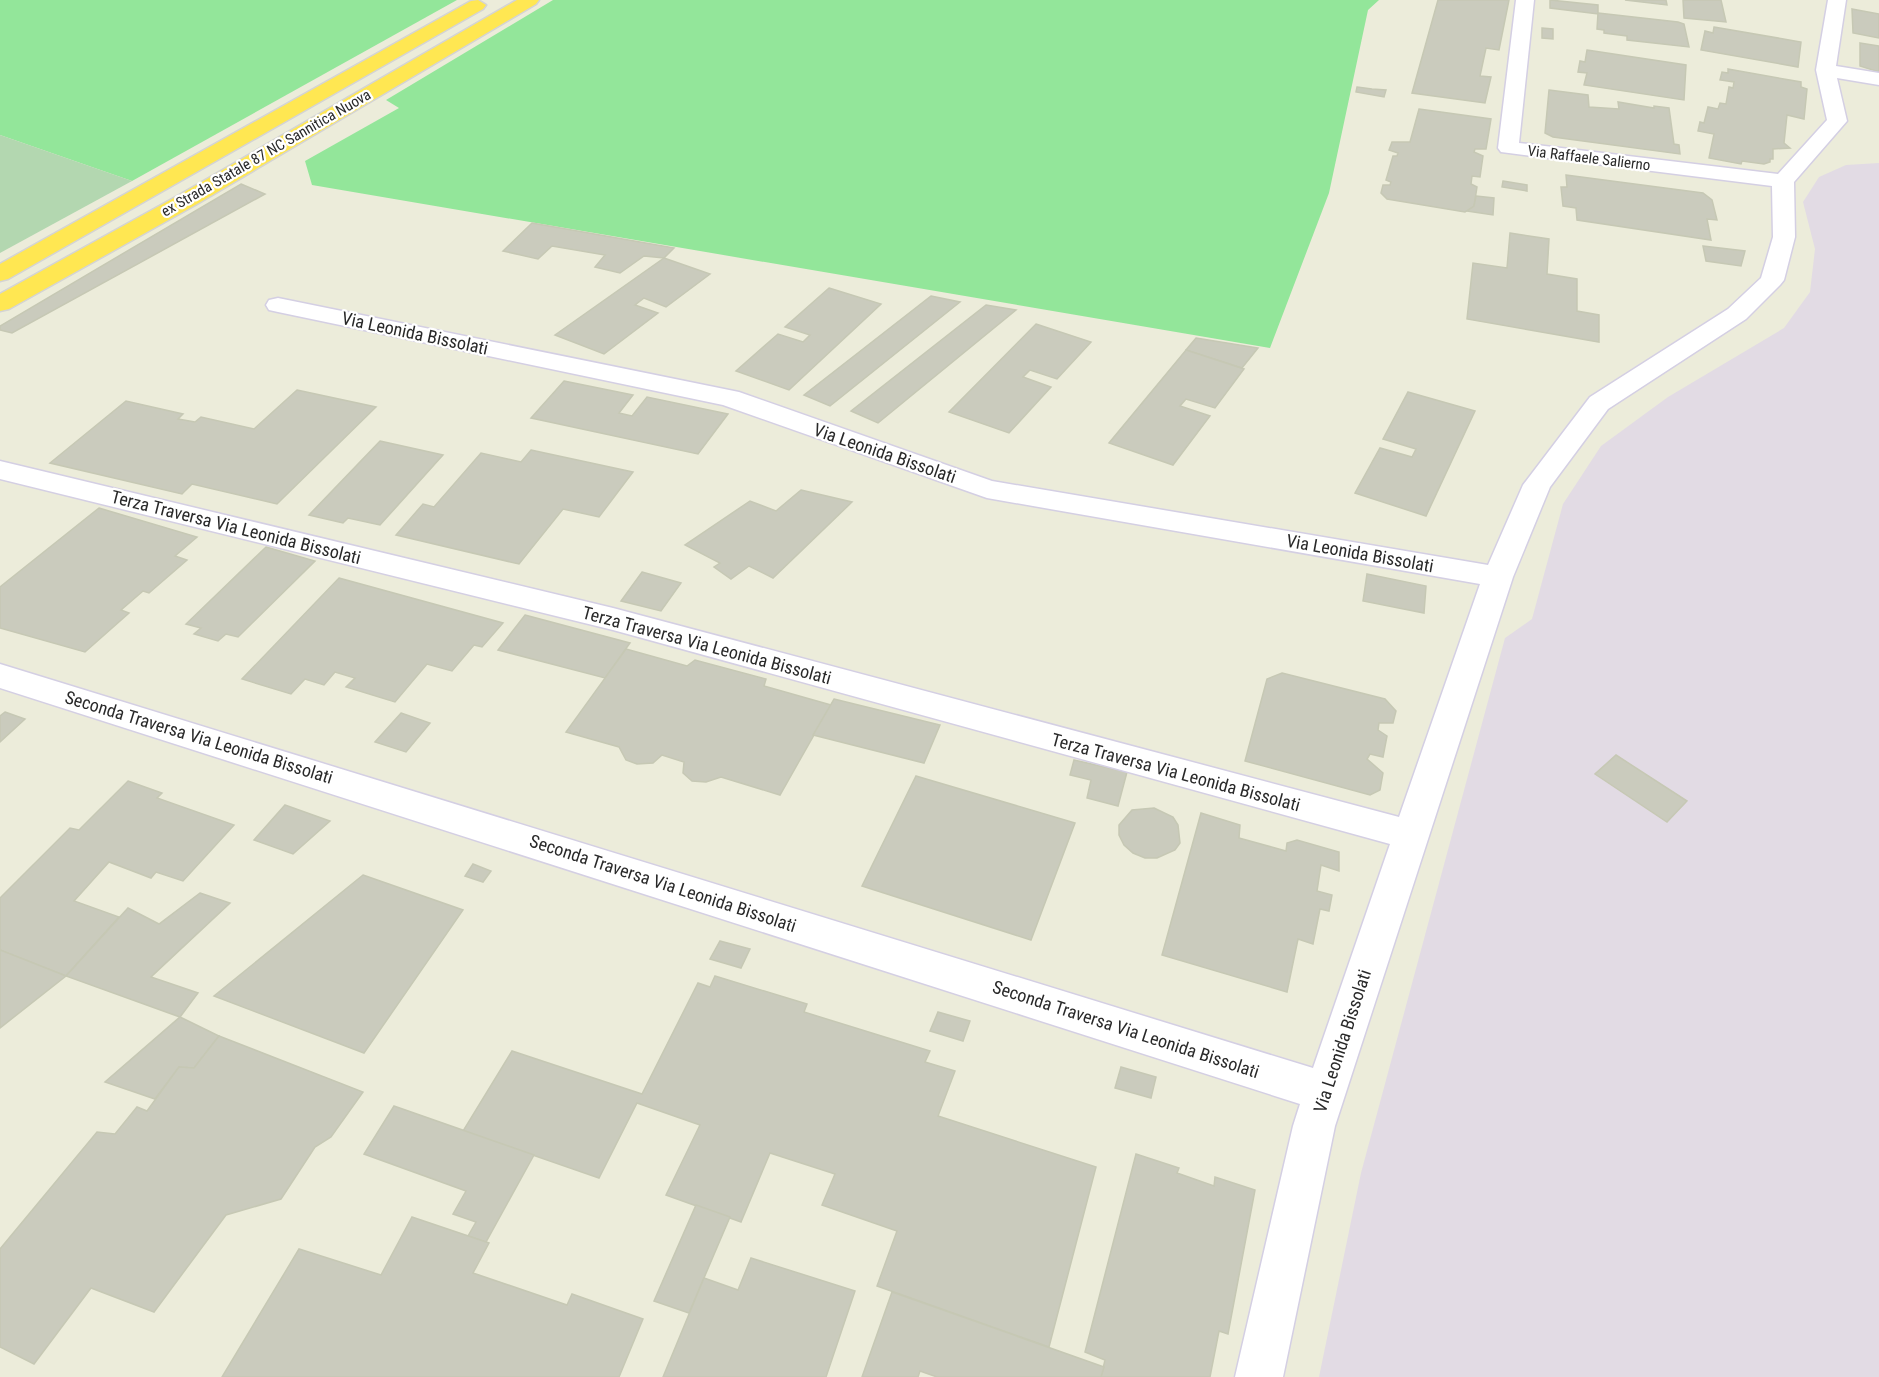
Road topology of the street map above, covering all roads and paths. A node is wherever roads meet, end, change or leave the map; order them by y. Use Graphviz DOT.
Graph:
graph roads {
  1 [pos="486,0"];
  2 [pos="530,0"];
  3 [pos="1525,0"];
  4 [pos="1837,0"];
  5 [pos="1826,70"];
  6 [pos="1879,78"];
  7 [pos="1784,182"];
  8 [pos="0,274"];
  9 [pos="0,304"];
  10 [pos="278,305"];
  11 [pos="0,470"];
  12 [pos="1498,577"];
  13 [pos="0,676"];
  14 [pos="1410,835"];
  15 [pos="1326,1092"];
  16 [pos="1259,1377"];
  1 -- 8 [label="highway, ex Strada Statale 87 NC Sannitica Nuova"];
  2 -- 9 [label="highway, ex Strada Statale 87 NC Sannitica Nuova"];
  3 -- 7 [label="street, Via Raffaele Salierno"];
  4 -- 5 [label="street"];
  5 -- 6 [label="street"];
  5 -- 7 [label="street"];
  7 -- 12 [label="street, Via Leonida Bissolati"];
  10 -- 12 [label="street, Via Leonida Bissolati"];
  11 -- 14 [label="street, Terza Traversa Via Leonida Bissolati"];
  12 -- 14 [label="street, Via Leonida Bissolati"];
  13 -- 15 [label="street, Seconda Traversa Via Leonida Bissolati"];
  14 -- 15 [label="street, Via Leonida Bissolati"];
  15 -- 16 [label="street, Via Leonida Bissolati"];
}
